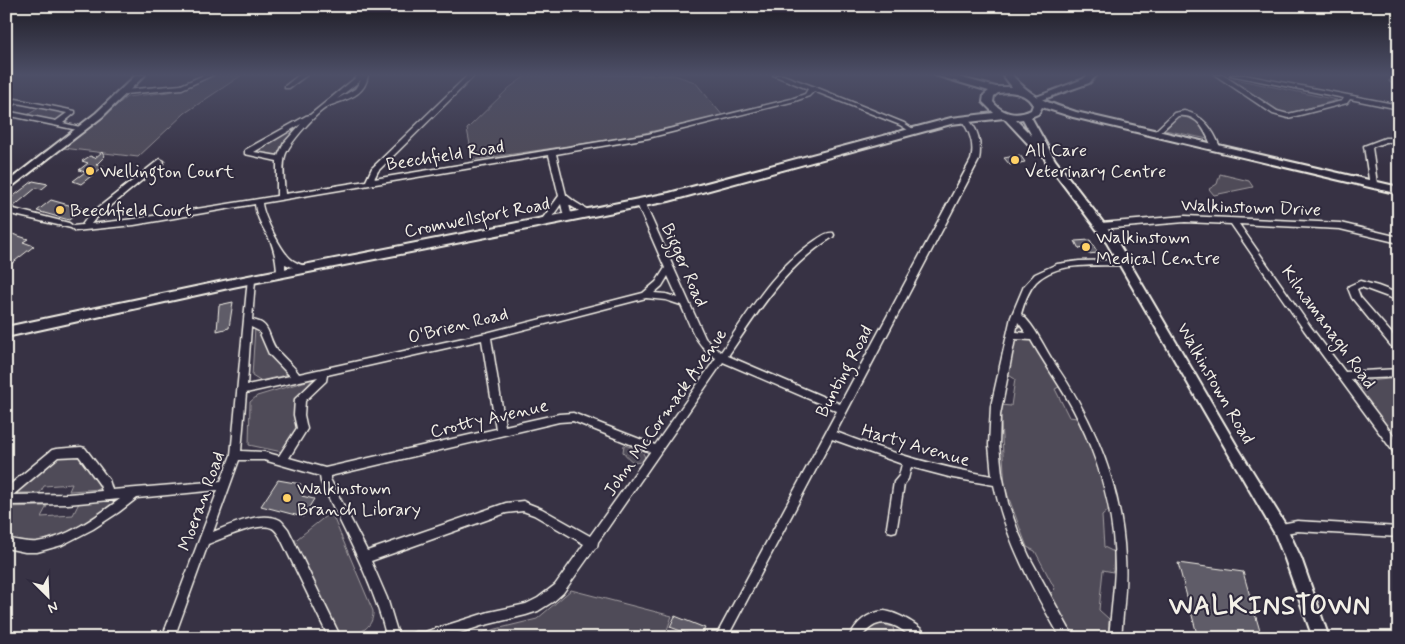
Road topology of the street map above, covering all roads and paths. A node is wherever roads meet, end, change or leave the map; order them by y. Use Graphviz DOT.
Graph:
graph roads {
  1 [pos="37,105"];
  2 [pos="109,105"];
  3 [pos="326,105"];
  4 [pos="441,105"];
  5 [pos="775,105"];
  6 [pos="855,105"];
  7 [pos="981,105"];
  8 [pos="991,105"];
  9 [pos="1024,105"];
  10 [pos="1031,105"];
  11 [pos="1041,105"];
  12 [pos="1263,105"];
  13 [pos="1333,105"];
  14 [pos="6,113"];
  15 [pos="316,115"];
  16 [pos="1006,115"];
  17 [pos="964,119"];
  18 [pos="951,121"];
  19 [pos="57,124"];
  20 [pos="82,129"];
  21 [pos="913,131"];
  22 [pos="1156,133"];
  23 [pos="1399,140"];
  24 [pos="1216,148"];
  25 [pos="552,153"];
  26 [pos="281,159"];
  27 [pos="160,161"];
  28 [pos="1051,161"];
  29 [pos="369,183"];
  30 [pos="1373,184"];
  31 [pos="6,187"];
  32 [pos="1399,191"];
  33 [pos="563,196"];
  34 [pos="281,197"];
  35 [pos="258,201"];
  36 [pos="640,204"];
  37 [pos="6,210"];
  38 [pos="589,213"];
  39 [pos="568,217"];
  40 [pos="1234,221"];
  41 [pos="544,222"];
  42 [pos="1101,226"];
  43 [pos="84,227"];
  44 [pos="830,235"];
  45 [pos="1399,240"];
  46 [pos="280,252"];
  47 [pos="1123,262"];
  48 [pos="669,268"];
  49 [pos="304,269"];
  50 [pos="281,274"];
  51 [pos="252,280"];
  52 [pos="646,295"];
  53 [pos="1399,298"];
  54 [pos="684,303"];
  55 [pos="1016,315"];
  56 [pos="248,323"];
  57 [pos="6,332"];
  58 [pos="1010,335"];
  59 [pos="486,336"];
  60 [pos="1032,337"];
  61 [pos="1399,349"];
  62 [pos="723,358"];
  63 [pos="322,373"];
  64 [pos="1399,373"];
  65 [pos="1343,376"];
  66 [pos="297,378"];
  67 [pos="243,390"];
  68 [pos="842,409"];
  69 [pos="501,431"];
  70 [pos="829,434"];
  71 [pos="657,450"];
  72 [pos="1399,452"];
  73 [pos="236,455"];
  74 [pos="282,460"];
  75 [pos="908,463"];
  76 [pos="325,473"];
  77 [pos="996,481"];
  78 [pos="226,485"];
  79 [pos="136,492"];
  80 [pos="6,495"];
  81 [pos="108,495"];
  82 [pos="6,500"];
  83 [pos="892,527"];
  84 [pos="1280,529"];
  85 [pos="1399,532"];
  86 [pos="204,541"];
  87 [pos="6,543"];
  88 [pos="593,543"];
  89 [pos="363,558"];
  90 [pos="168,638"];
  91 [pos="335,638"];
  92 [pos="394,638"];
  93 [pos="415,638"];
  94 [pos="721,638"];
  95 [pos="855,638"];
  96 [pos="922,638"];
  97 [pos="1068,638"];
  98 [pos="1115,638"];
  99 [pos="1321,638"];
  1 -- 19 [label="street"];
  2 -- 20 [label="street"];
  3 -- 15 [label="street"];
  4 -- 29 [label="street"];
  5 -- 25 [label="street, Beechfield Road"];
  6 -- 21 [label="street"];
  7 -- 18 [label="main road, Cromwellsfort Road"];
  8 -- 16 [label="main road, Walkinstown Road"];
  9 -- 16 [label="main road, Cromwellsfort Road"];
  10 -- 28 [label="main road, Walkinstown Road"];
  11 -- 22 [label="main road"];
  12 -- 13 [label="street"];
  14 -- 19 [label="street"];
  15 -- 26 [label="street"];
  15 -- 26 [label="street"];
  16 -- 17 [label="main road, Cromwellsfort Road"];
  16 -- 28 [label="main road, Walkinstown Road"];
  17 -- 18 [label="main road, Cromwellsfort Road"];
  17 -- 68 [label="street, Bunting Road"];
  18 -- 21 [label="main road, Cromwellsfort Road"];
  19 -- 20 [label="street"];
  20 -- 31 [label="street"];
  21 -- 36 [label="main road, Cromwellsfort Road"];
  22 -- 24 [label="main road"];
  22 -- 24 [label="street"];
  23 -- 30 [label="street"];
  24 -- 30 [label="main road"];
  25 -- 29 [label="street, Beechfield Road"];
  25 -- 33 [label="street"];
  26 -- 34 [label="street"];
  27 -- 43 [label="street"];
  28 -- 42 [label="main road, Walkinstown Road"];
  29 -- 34 [label="street, Beechfield Road"];
  30 -- 32 [label="main road"];
  33 -- 38 [label="street"];
  33 -- 39 [label="street"];
  33 -- 41 [label="street"];
  34 -- 35 [label="street, Beechfield Road"];
  35 -- 43 [label="street, Beechfield Road"];
  35 -- 46 [label="street"];
  36 -- 38 [label="main road, Cromwellsfort Road"];
  36 -- 48 [label="street, Bigger Road"];
  37 -- 43 [label="street, Beechfield Road"];
  38 -- 39 [label="main road, Cromwellsfort Road"];
  39 -- 41 [label="main road, Cromwellsfort Road"];
  40 -- 42 [label="street, Walkinstown Drive"];
  40 -- 45 [label="street, Walkinstown Drive"];
  40 -- 65 [label="street, Kilnamanagh Road"];
  41 -- 49 [label="main road, Cromwellsfort Road"];
  42 -- 47 [label="main road, Walkinstown Road"];
  44 -- 62 [label="street, John McCormack Avenue"];
  46 -- 49 [label="street"];
  46 -- 50 [label="street"];
  47 -- 55 [label="street"];
  47 -- 84 [label="main road, Walkinstown Road"];
  48 -- 52 [label="street"];
  48 -- 54 [label="street, Bigger Road"];
  49 -- 50 [label="main road, Cromwellsfort Road"];
  50 -- 51 [label="main road, Cromwellsfort Road"];
  51 -- 56 [label="street, Moeran Road"];
  51 -- 57 [label="main road, Cromwellsfort Road"];
  52 -- 54 [label="street"];
  52 -- 59 [label="street, O'Brien Road"];
  53 -- 61 [label="street"];
  54 -- 62 [label="street, Bigger Road"];
  55 -- 58 [label="street"];
  55 -- 60 [label="street"];
  56 -- 66 [label="street"];
  56 -- 67 [label="street, Moeran Road"];
  58 -- 60 [label="street"];
  58 -- 77 [label="street"];
  59 -- 63 [label="street, O'Brien Road"];
  59 -- 69 [label="street"];
  60 -- 98 [label="street"];
  62 -- 68 [label="street, Bigger Road"];
  62 -- 71 [label="street, John McCormack Avenue"];
  63 -- 66 [label="street, O'Brien Road"];
  63 -- 74 [label="street"];
  64 -- 65 [label="street"];
  65 -- 72 [label="street, Kilnamanagh Road"];
  66 -- 67 [label="street, O'Brien Road"];
  67 -- 73 [label="street, Moeran Road"];
  68 -- 70 [label="street, Bunting Road"];
  69 -- 71 [label="street, Crotty Avenue"];
  69 -- 76 [label="street, Crotty Avenue"];
  70 -- 75 [label="street, Harty Avenue"];
  70 -- 94 [label="street, Bunting Road"];
  71 -- 88 [label="street, John McCormack Avenue"];
  73 -- 74 [label="street"];
  73 -- 78 [label="street, Moeran Road"];
  74 -- 76 [label="street"];
  75 -- 77 [label="street, Harty Avenue"];
  75 -- 83 [label="street"];
  76 -- 89 [label="street"];
  77 -- 97 [label="street"];
  78 -- 79 [label="street"];
  78 -- 86 [label="street, Moeran Road"];
  79 -- 81 [label="street"];
  79 -- 87 [label="street"];
  80 -- 81 [label="street"];
  81 -- 82 [label="street"];
  84 -- 85 [label="street"];
  84 -- 99 [label="main road, Walkinstown Road"];
  86 -- 90 [label="street, Moeran Road"];
  86 -- 91 [label="street"];
  88 -- 89 [label="street"];
  88 -- 93 [label="street, John McCormack Avenue"];
  89 -- 92 [label="street"];
  95 -- 96 [label="street"];
}
